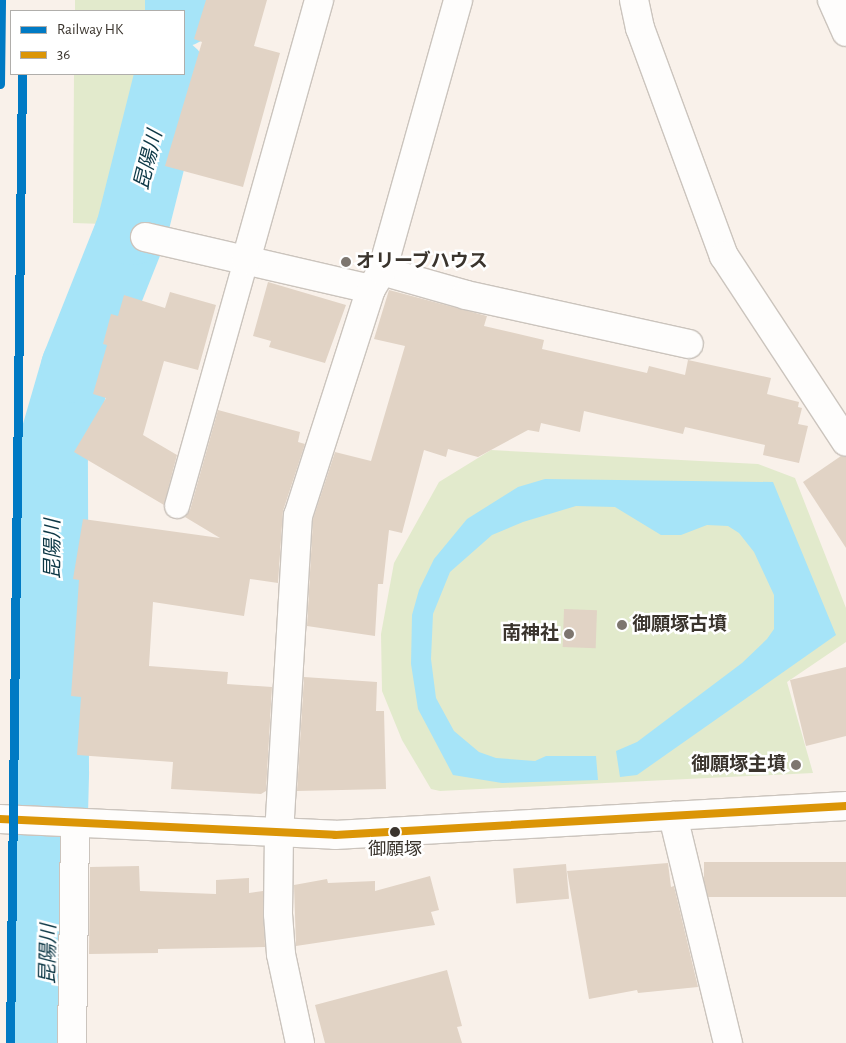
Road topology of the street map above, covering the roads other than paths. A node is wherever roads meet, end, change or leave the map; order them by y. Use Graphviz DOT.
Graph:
graph roads {
  1 [pos="319,0"];
  2 [pos="458,0"];
  3 [pos="634,0"];
  4 [pos="832,0"];
  5 [pos="846,32"];
  6 [pos="145,237"];
  7 [pos="246,260"];
  8 [pos="377,280"];
  9 [pos="688,344"];
  10 [pos="841,428"];
  11 [pos="177,506"];
  12 [pos="846,806"];
  13 [pos="673,816"];
  14 [pos="0,819"];
  15 [pos="59,823"];
  16 [pos="279,834"];
  17 [pos="72,1043"];
  18 [pos="300,1043"];
  19 [pos="728,1043"];
  1 -- 7 [label="street"];
  2 -- 8 [label="street"];
  3 -- 10 [label="street"];
  4 -- 5 [label="street"];
  6 -- 7 [label="street"];
  7 -- 8 [label="street"];
  7 -- 11 [label="lane"];
  8 -- 9 [label="street"];
  8 -- 16 [label="street"];
  12 -- 13 [label="street"];
  13 -- 16 [label="street"];
  13 -- 19 [label="street"];
  14 -- 15 [label="street"];
  15 -- 16 [label="street"];
  15 -- 17 [label="street"];
  16 -- 18 [label="street"];
}
